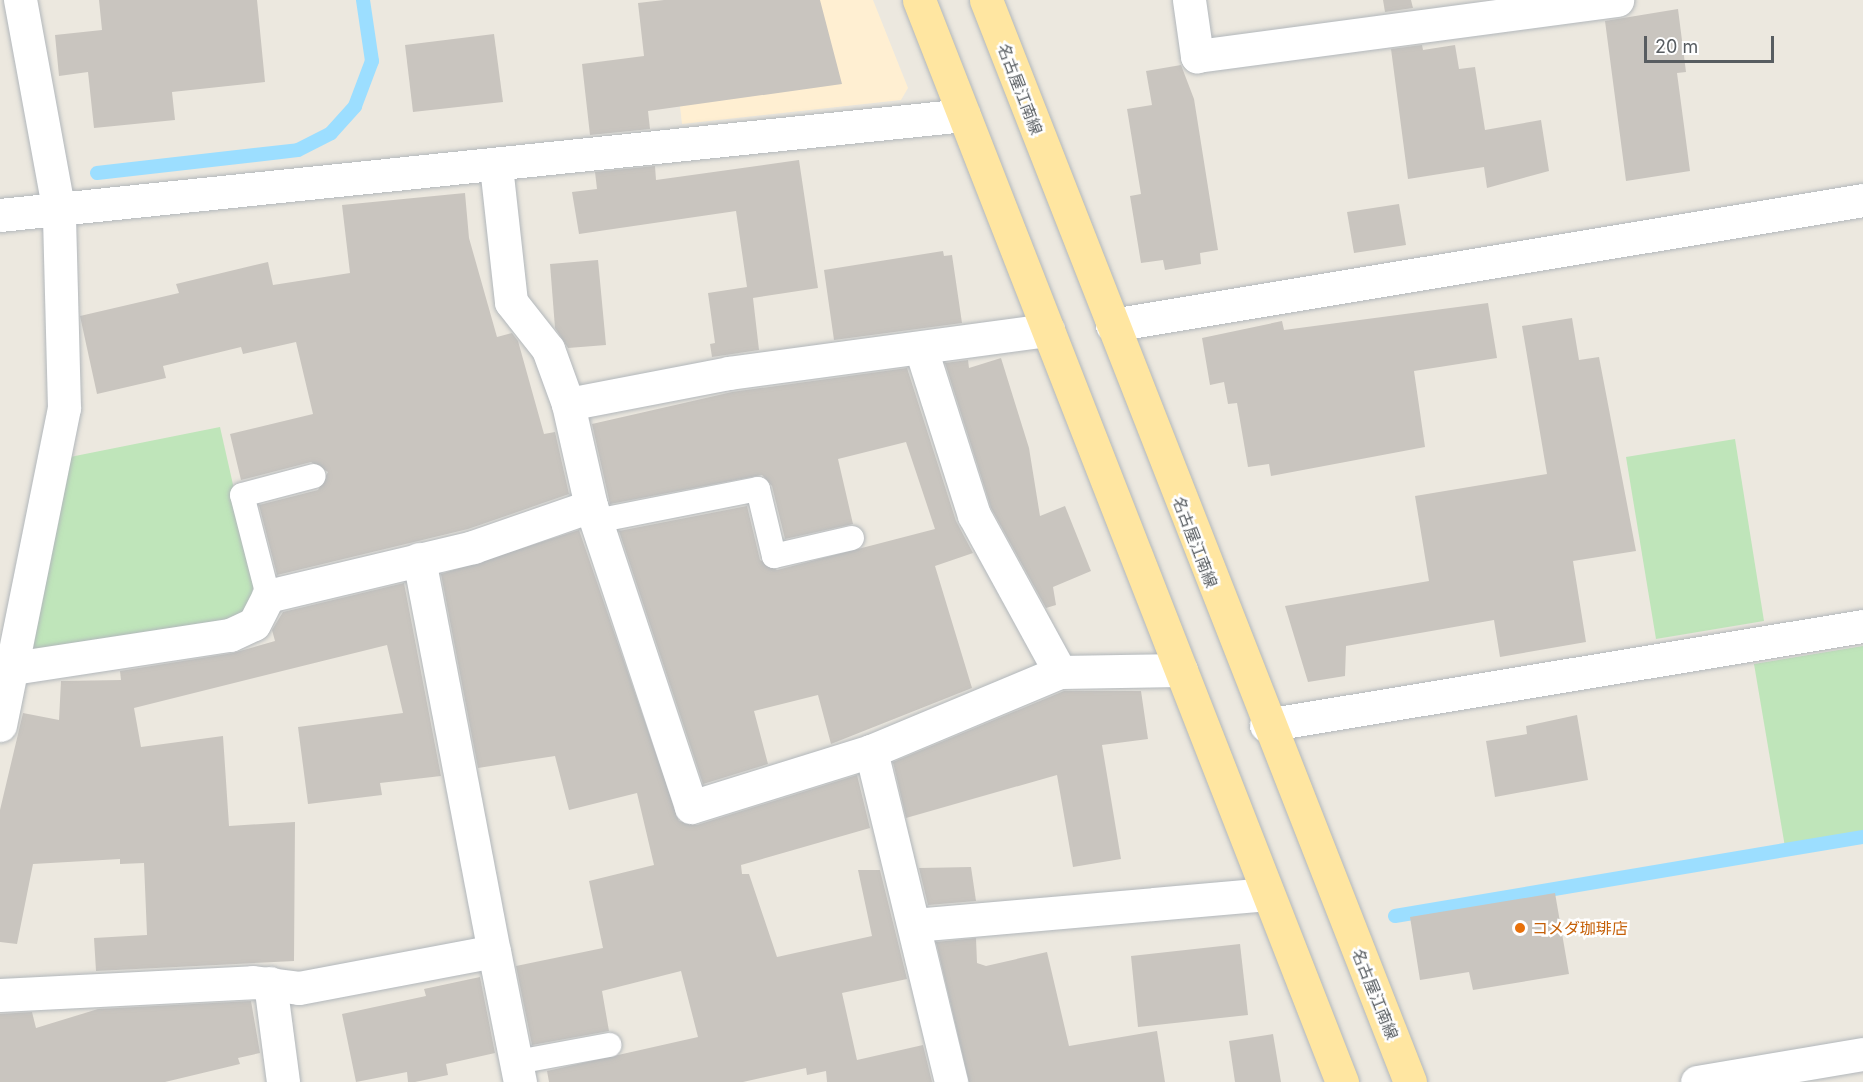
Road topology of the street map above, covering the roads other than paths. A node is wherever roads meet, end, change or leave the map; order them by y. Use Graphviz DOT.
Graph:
graph roads {
  1 [pos="20,0"];
  2 [pos="918,0"];
  3 [pos="986,0"];
  4 [pos="1189,0"];
  5 [pos="1617,0"];
  6 [pos="964,115"];
  7 [pos="496,166"];
  8 [pos="1863,200"];
  9 [pos="59,212"];
  10 [pos="0,215"];
  11 [pos="1112,326"];
  12 [pos="1048,330"];
  13 [pos="921,349"];
  14 [pos="568,404"];
  15 [pos="314,476"];
  16 [pos="594,514"];
  17 [pos="852,538"];
  18 [pos="419,560"];
  19 [pos="268,597"];
  20 [pos="1863,626"];
  21 [pos="6,670"];
  22 [pos="1181,670"];
  23 [pos="1060,672"];
  24 [pos="0,725"];
  25 [pos="1266,725"];
  26 [pos="871,751"];
  27 [pos="1268,894"];
  28 [pos="914,925"];
  29 [pos="494,951"];
  30 [pos="270,983"];
  31 [pos="0,995"];
  32 [pos="609,1045"];
  33 [pos="1863,1054"];
  34 [pos="519,1072"];
  35 [pos="283,1082"];
  36 [pos="951,1082"];
  37 [pos="1342,1082"];
  38 [pos="1410,1082"];
  39 [pos="1697,1082"];
  1 -- 9 [label="street"];
  2 -- 6 [label="main road"];
  3 -- 11 [label="main road, 名古屋江南線"];
  4 -- 5 [label="street"];
  6 -- 7 [label="street"];
  6 -- 12 [label="main road"];
  7 -- 9 [label="street"];
  7 -- 14 [label="street"];
  8 -- 11 [label="street"];
  9 -- 10 [label="street"];
  9 -- 21 [label="street"];
  11 -- 25 [label="main road, 名古屋江南線"];
  12 -- 13 [label="street"];
  12 -- 22 [label="main road"];
  13 -- 14 [label="street"];
  13 -- 23 [label="street"];
  14 -- 16 [label="street"];
  15 -- 19 [label="lane"];
  16 -- 17 [label="lane"];
  16 -- 18 [label="street"];
  16 -- 26 [label="street"];
  18 -- 19 [label="street"];
  18 -- 29 [label="street"];
  19 -- 21 [label="street"];
  20 -- 25 [label="street"];
  21 -- 24 [label="street"];
  22 -- 23 [label="street"];
  22 -- 27 [label="main road"];
  23 -- 26 [label="street"];
  25 -- 38 [label="main road, 名古屋江南線"];
  26 -- 28 [label="street"];
  27 -- 28 [label="street"];
  27 -- 37 [label="main road"];
  28 -- 36 [label="street"];
  29 -- 30 [label="street"];
  29 -- 34 [label="street"];
  30 -- 31 [label="street"];
  30 -- 35 [label="street"];
  32 -- 34 [label="lane"];
  33 -- 39 [label="street"];
}
